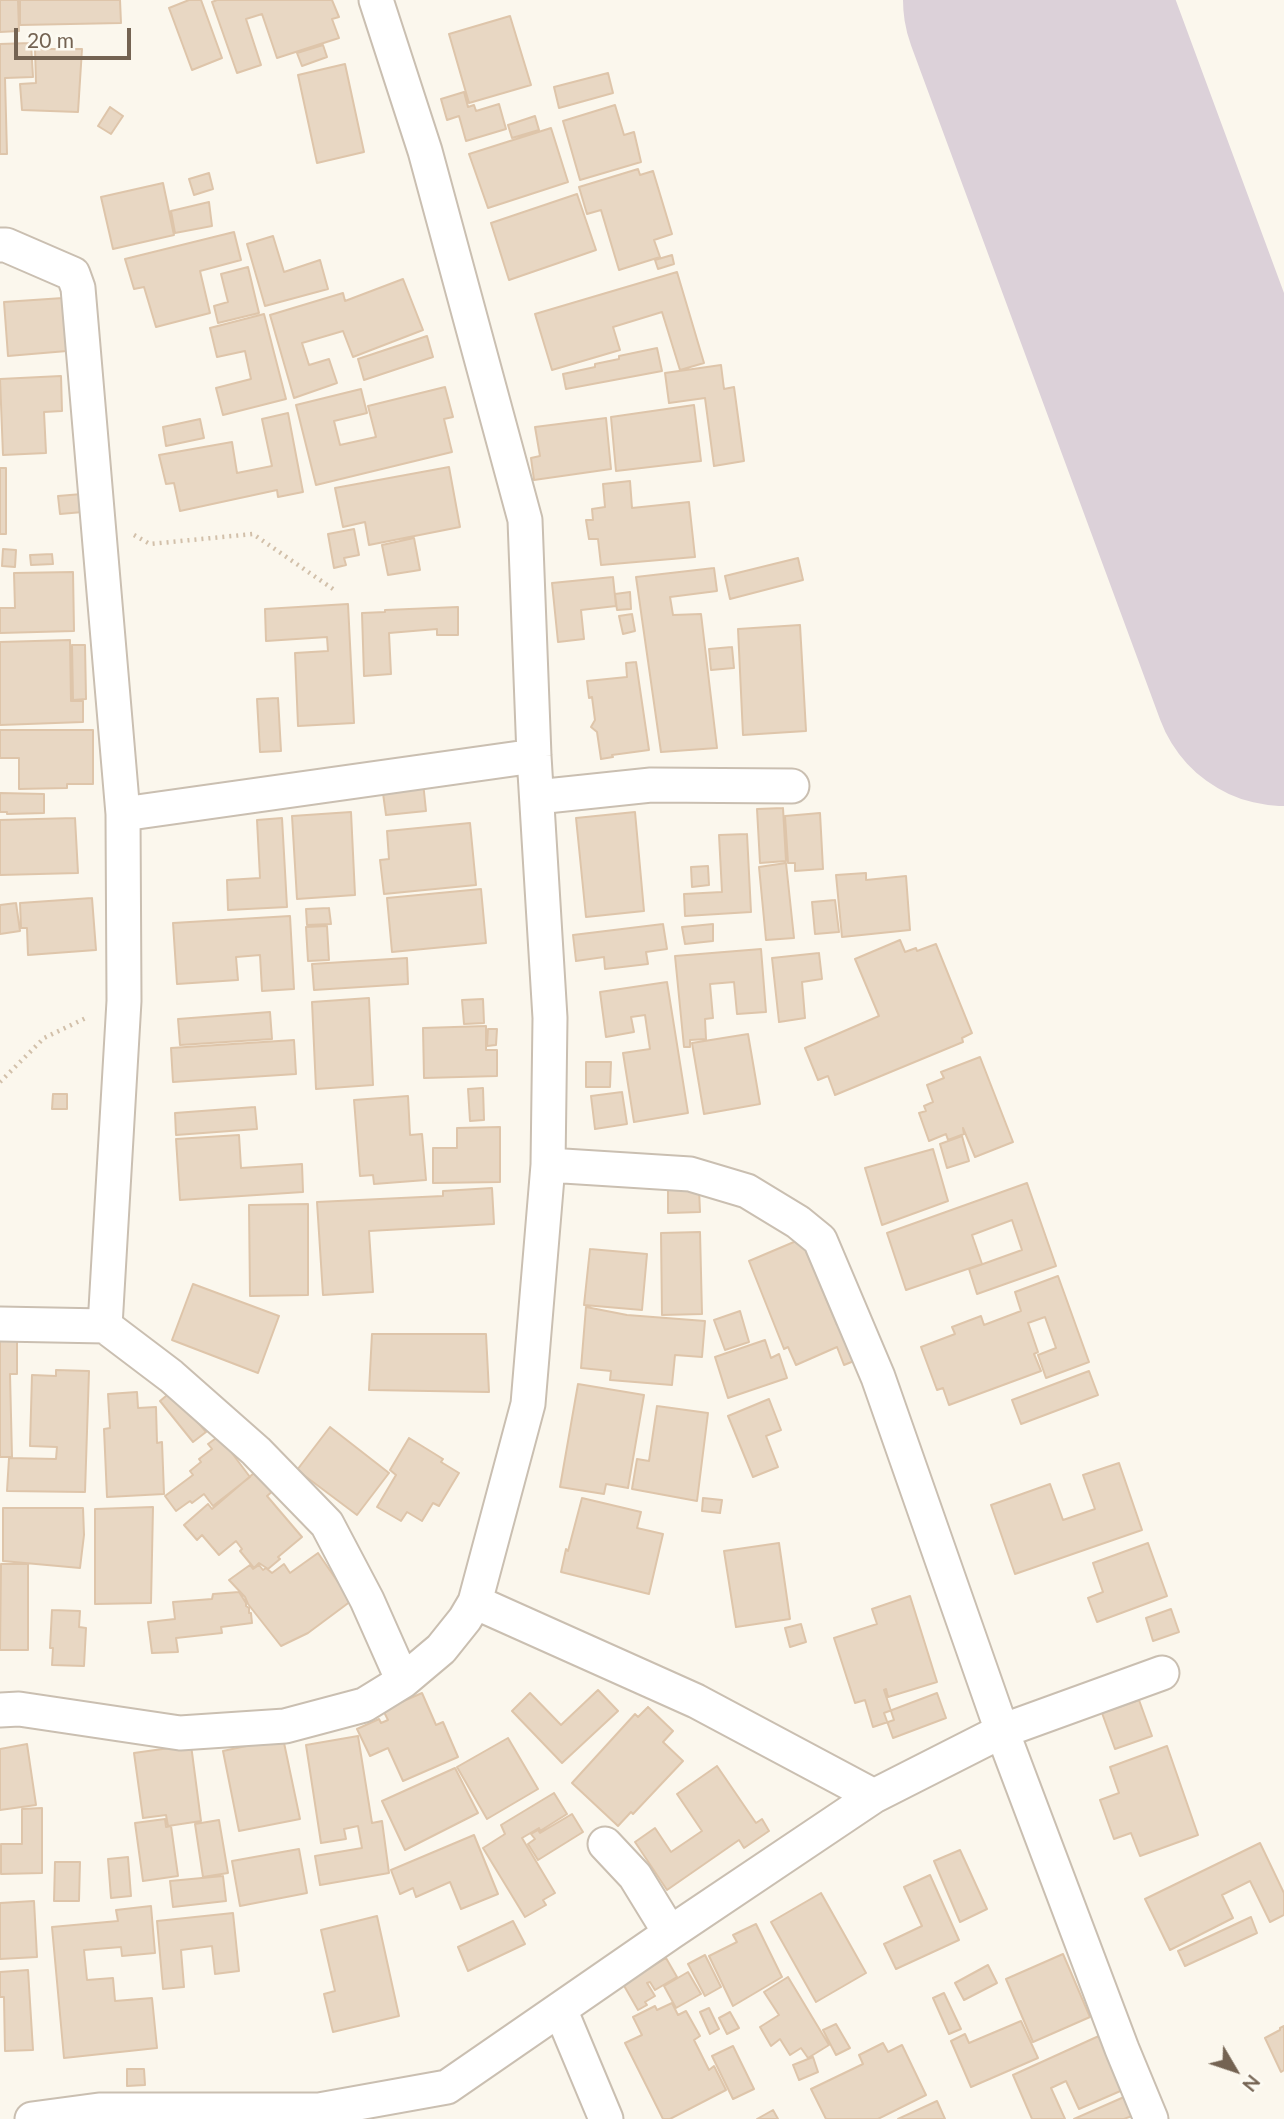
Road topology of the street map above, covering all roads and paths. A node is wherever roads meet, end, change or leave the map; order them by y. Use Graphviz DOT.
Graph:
graph roads {
  1 [pos="376,0"];
  2 [pos="0,245"];
  3 [pos="97,514"];
  4 [pos="333,589"];
  5 [pos="534,756"];
  6 [pos="792,786"];
  7 [pos="537,797"];
  8 [pos="123,814"];
  9 [pos="124,1001"];
  10 [pos="0,1082"];
  11 [pos="548,1165"];
  12 [pos="0,1324"];
  13 [pos="105,1326"];
  14 [pos="475,1602"];
  15 [pos="1162,1673"];
  16 [pos="403,1681"];
  17 [pos="0,1710"];
  18 [pos="1002,1731"];
  19 [pos="874,1796"];
  20 [pos="605,1844"];
  21 [pos="670,1933"];
  22 [pos="560,2009"];
  23 [pos="320,2114"];
  24 [pos="32,2119"];
  25 [pos="606,2119"];
  26 [pos="1152,2119"];
  1 -- 5 [label="street"];
  2 -- 3 [label="street"];
  3 -- 4 [label="path"];
  3 -- 8 [label="street"];
  5 -- 7 [label="street"];
  5 -- 8 [label="street"];
  6 -- 7 [label="street"];
  7 -- 11 [label="street"];
  8 -- 9 [label="street"];
  9 -- 10 [label="path"];
  9 -- 13 [label="street"];
  11 -- 14 [label="street"];
  11 -- 18 [label="street"];
  12 -- 13 [label="street"];
  13 -- 16 [label="street"];
  14 -- 16 [label="street"];
  14 -- 19 [label="street"];
  15 -- 18 [label="street"];
  16 -- 17 [label="street"];
  18 -- 19 [label="street"];
  18 -- 26 [label="street"];
  19 -- 21 [label="street"];
  20 -- 21 [label="street"];
  21 -- 22 [label="street"];
  22 -- 23 [label="street"];
  22 -- 25 [label="street"];
  23 -- 24 [label="street"];
}
